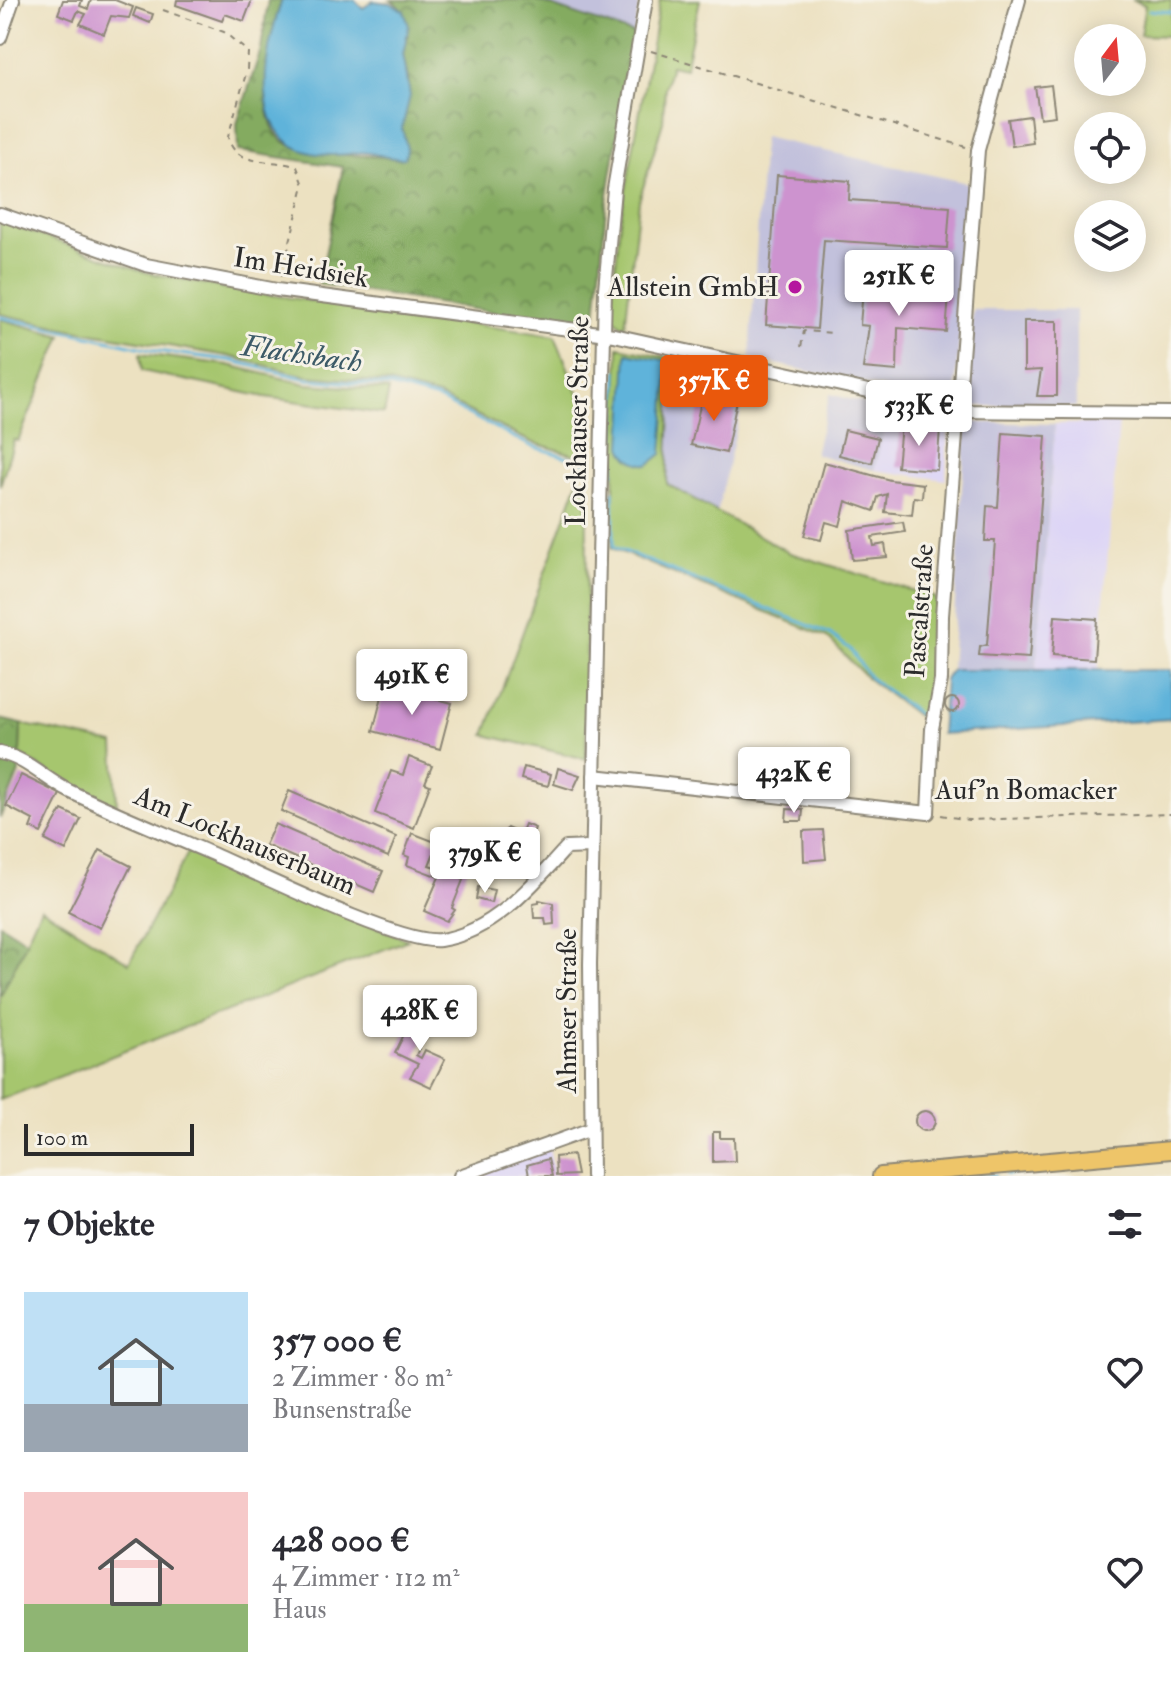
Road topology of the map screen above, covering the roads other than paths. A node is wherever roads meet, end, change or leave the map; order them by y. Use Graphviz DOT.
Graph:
graph roads {
  1 [pos="13,0"];
  2 [pos="646,0"];
  3 [pos="1019,0"];
  4 [pos="0,38"];
  5 [pos="0,214"];
  6 [pos="603,335"];
  7 [pos="959,411"];
  8 [pos="1171,413"];
  9 [pos="0,753"];
  10 [pos="594,776"];
  11 [pos="928,813"];
  12 [pos="592,847"];
  13 [pos="591,1129"];
  14 [pos="1171,1150"];
  15 [pos="460,1176"];
  16 [pos="592,1176"];
  17 [pos="881,1176"];
  1 -- 4 [label="street"];
  2 -- 6 [label="street, Lockhauser Straße"];
  3 -- 7 [label="street, Pascalstraße"];
  5 -- 6 [label="street, Im Heidsiek"];
  6 -- 7 [label="street, Im Heidsiek"];
  6 -- 10 [label="street, Lockhauser Straße"];
  7 -- 8 [label="street, Im Heidsiek"];
  7 -- 11 [label="street, Pascalstraße"];
  9 -- 12 [label="street, Am Lockhauserbaum"];
  10 -- 11 [label="street, Auf'n Bomacker"];
  10 -- 12 [label="street, Lockhauser Straße"];
  12 -- 13 [label="street, Ahmser Straße"];
  13 -- 15 [label="street"];
  13 -- 16 [label="street, Ahmser Straße"];
  14 -- 17 [label="main road"];
}
